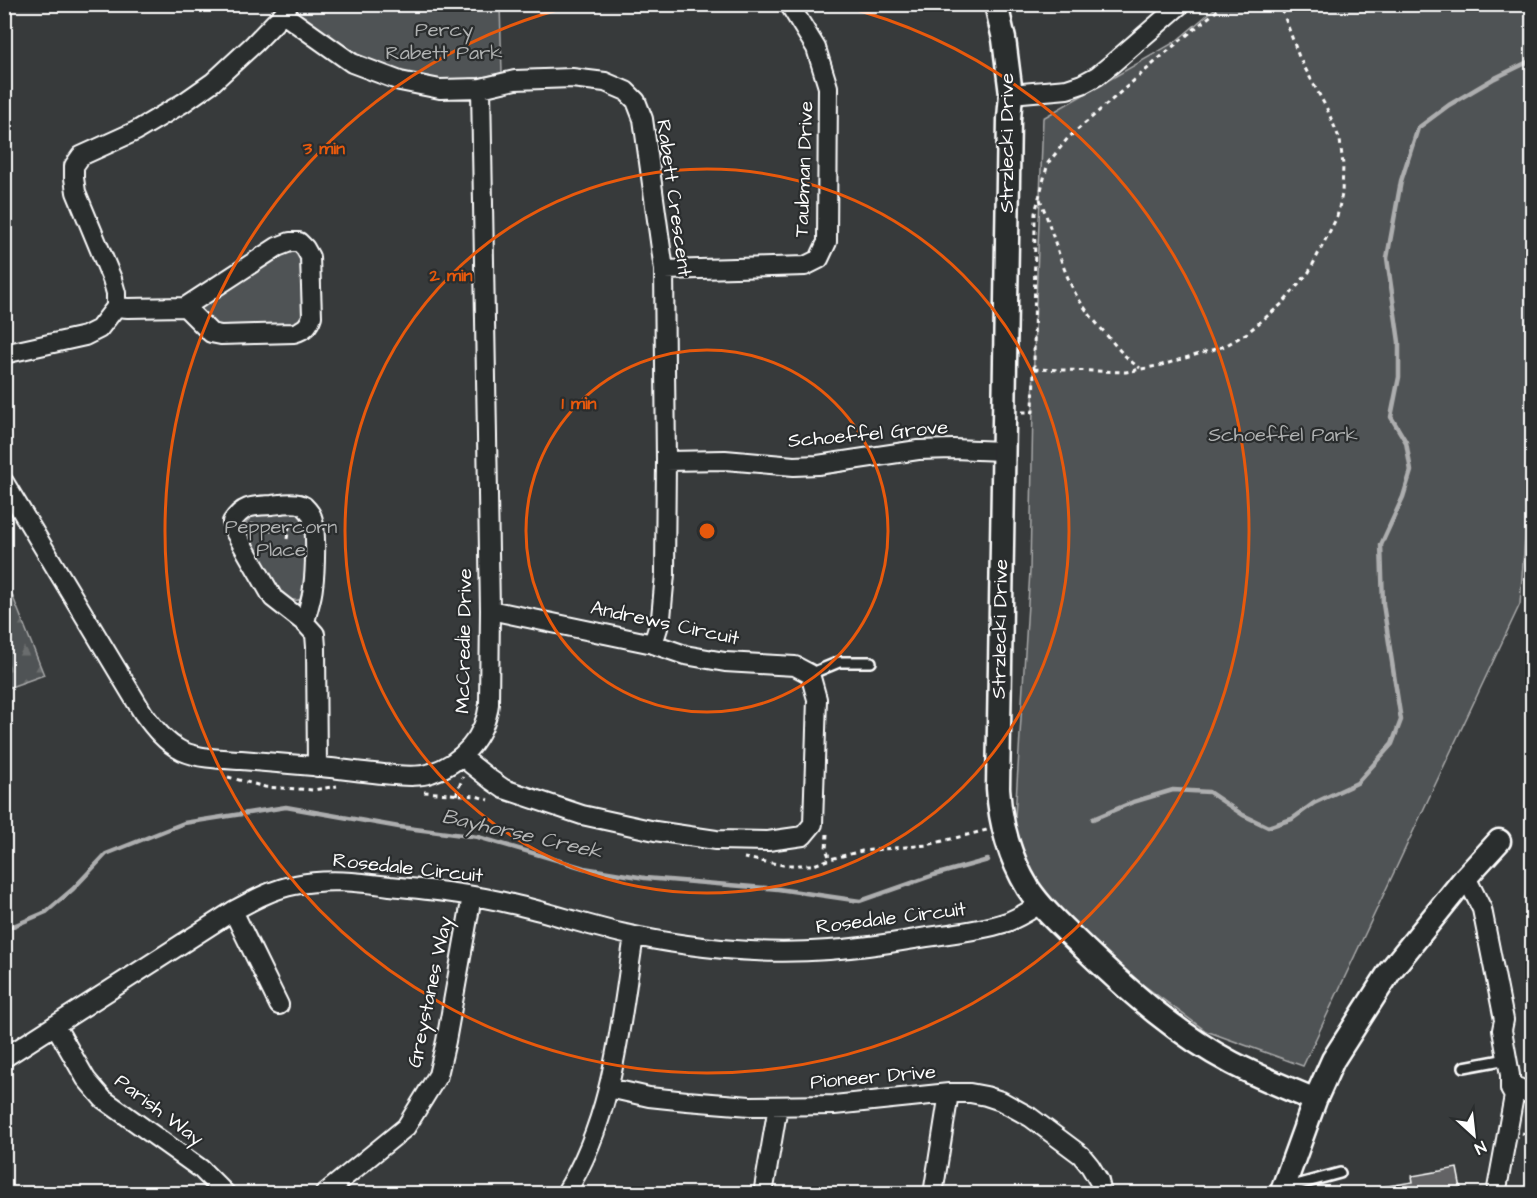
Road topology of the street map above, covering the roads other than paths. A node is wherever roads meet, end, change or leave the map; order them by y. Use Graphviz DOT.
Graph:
graph roads {
  1 [pos="789,4"];
  2 [pos="996,4"];
  3 [pos="1181,4"];
  4 [pos="286,9"];
  5 [pos="482,87"];
  6 [pos="1011,94"];
  7 [pos="664,270"];
  8 [pos="116,307"];
  9 [pos="185,307"];
  10 [pos="4,354"];
  11 [pos="1002,451"];
  12 [pos="666,461"];
  13 [pos="4,482"];
  14 [pos="490,610"];
  15 [pos="306,623"];
  16 [pos="653,644"];
  17 [pos="871,662"];
  18 [pos="810,674"];
  19 [pos="463,765"];
  20 [pos="317,766"];
  21 [pos="1499,840"];
  22 [pos="1466,877"];
  23 [pos="472,896"];
  24 [pos="1040,904"];
  25 [pos="233,911"];
  26 [pos="634,936"];
  27 [pos="279,1005"];
  28 [pos="1504,1020"];
  29 [pos="55,1025"];
  30 [pos="4,1058"];
  31 [pos="1507,1059"];
  32 [pos="1464,1067"];
  33 [pos="609,1088"];
  34 [pos="949,1093"];
  35 [pos="1523,1096"];
  36 [pos="1315,1100"];
  37 [pos="778,1106"];
  38 [pos="1340,1173"];
  39 [pos="1282,1191"];
  40 [pos="226,1194"];
  41 [pos="324,1194"];
  42 [pos="565,1194"];
  43 [pos="763,1194"];
  44 [pos="933,1194"];
  45 [pos="1102,1194"];
  46 [pos="1497,1194"];
  1 -- 7 [label="street, Taubman Drive"];
  2 -- 6 [label="street, Strzlecki Drive"];
  3 -- 6 [label="street"];
  4 -- 5 [label="street, Rabett Crescent"];
  4 -- 8 [label="street"];
  5 -- 7 [label="street, Rabett Crescent"];
  5 -- 14 [label="street, McCredie Drive"];
  6 -- 11 [label="street, Strzlecki Drive"];
  7 -- 12 [label="street, Rabett Crescent"];
  8 -- 9 [label="street"];
  8 -- 10 [label="street"];
  9 -- 9 [label="street"];
  11 -- 12 [label="street, Schoeffel Grove"];
  11 -- 24 [label="street, Strzlecki Drive"];
  12 -- 16 [label="street, Rabett Crescent"];
  13 -- 20 [label="street, McCredie Drive"];
  14 -- 16 [label="street, Andrews Circuit"];
  14 -- 19 [label="street, McCredie Drive"];
  15 -- 15 [label="street"];
  15 -- 20 [label="street"];
  16 -- 18 [label="street, Andrews Circuit"];
  17 -- 18 [label="lane"];
  18 -- 19 [label="street"];
  19 -- 20 [label="street, McCredie Drive"];
  21 -- 22 [label="street"];
  22 -- 28 [label="street"];
  22 -- 36 [label="street"];
  23 -- 25 [label="street, Rosedale Circuit"];
  23 -- 26 [label="street, Rosedale Circuit"];
  23 -- 41 [label="street, Greystanes Way"];
  24 -- 26 [label="street, Rosedale Circuit"];
  24 -- 36 [label="street, Strzlecki Drive"];
  25 -- 27 [label="street"];
  25 -- 29 [label="street, Rosedale Circuit"];
  26 -- 33 [label="street"];
  28 -- 31 [label="street"];
  28 -- 35 [label="street"];
  29 -- 30 [label="street, Rosedale Circuit"];
  29 -- 40 [label="street, Parish Way"];
  31 -- 32 [label="lane"];
  31 -- 35 [label="street"];
  33 -- 37 [label="street, Pioneer Drive"];
  33 -- 42 [label="street"];
  34 -- 37 [label="street, Pioneer Drive"];
  34 -- 44 [label="street"];
  34 -- 45 [label="street, Pioneer Drive"];
  35 -- 46 [label="street"];
  36 -- 39 [label="street"];
  37 -- 43 [label="street"];
  38 -- 39 [label="lane"];
}
